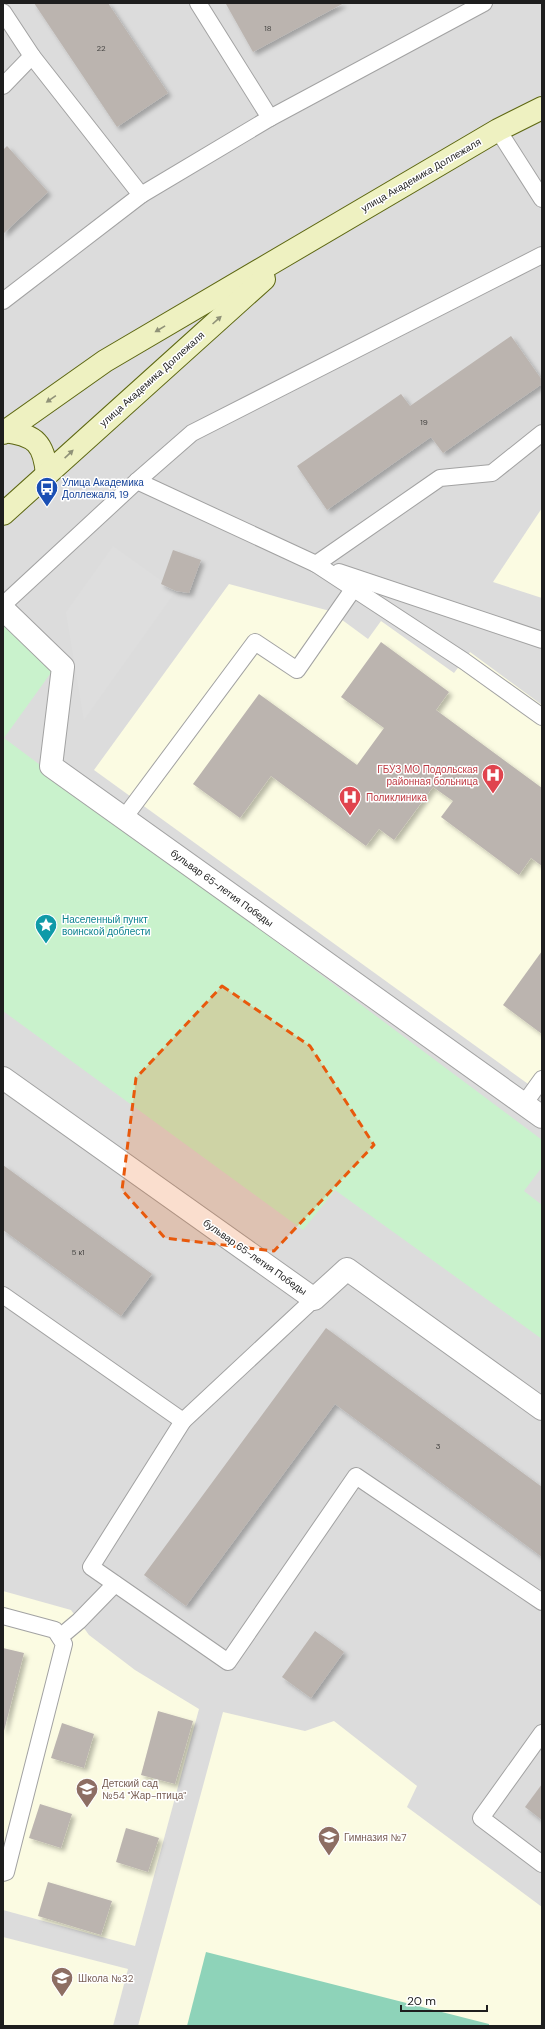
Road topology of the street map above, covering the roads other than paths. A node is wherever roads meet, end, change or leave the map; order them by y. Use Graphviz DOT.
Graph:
graph roads {
  1 [pos="198,3"];
  2 [pos="484,3"];
  3 [pos="3,12"];
  4 [pos="32,56"];
  5 [pos="3,86"];
  6 [pos="542,108"];
  7 [pos="270,118"];
  8 [pos="498,130"];
  9 [pos="141,195"];
  10 [pos="542,199"];
  11 [pos="302,245"];
  12 [pos="542,255"];
  13 [pos="3,300"];
  14 [pos="4,432"];
  15 [pos="542,433"];
  16 [pos="47,474"];
  17 [pos="137,481"];
  18 [pos="3,514"];
  19 [pos="316,564"];
  20 [pos="354,588"];
  21 [pos="3,606"];
  22 [pos="3,609"];
  23 [pos="542,640"];
  24 [pos="542,717"];
  25 [pos="124,818"];
  26 [pos="3,1078"];
  27 [pos="542,1079"];
  28 [pos="524,1104"];
  29 [pos="542,1117"];
  30 [pos="3,1295"];
  31 [pos="314,1299"];
  32 [pos="542,1409"];
  33 [pos="183,1421"];
  34 [pos="115,1584"];
  35 [pos="542,1602"];
  36 [pos="3,1616"];
  37 [pos="60,1637"];
  38 [pos="542,1733"];
  39 [pos="542,1864"];
  40 [pos="3,1873"];
  1 -- 7 [label="lane"];
  2 -- 7 [label="lane"];
  3 -- 4 [label="lane"];
  4 -- 5 [label="lane"];
  4 -- 9 [label="lane"];
  6 -- 8 [label="main road, улица Академика Доллежаля"];
  7 -- 9 [label="lane"];
  8 -- 10 [label="lane"];
  8 -- 11 [label="main road, улица Академика Доллежаля"];
  9 -- 13 [label="lane"];
  11 -- 14 [label="main road, улица Академика Доллежаля, one-way"];
  16 -- 11 [label="main road, улица Академика Доллежаля, one-way"];
  12 -- 17 [label="lane"];
  14 -- 16 [label="main road"];
  15 -- 19 [label="lane"];
  16 -- 18 [label="main road, улица Академика Доллежаля"];
  17 -- 19 [label="lane"];
  17 -- 21 [label="lane"];
  19 -- 20 [label="lane"];
  19 -- 23 [label="lane"];
  20 -- 24 [label="lane"];
  20 -- 25 [label="lane"];
  22 -- 25 [label="street, бульвар 65-летия Победы"];
  25 -- 28 [label="street, бульвар 65-летия Победы"];
  26 -- 31 [label="street, бульвар 65-летия Победы"];
  27 -- 28 [label="lane"];
  28 -- 29 [label="street, бульвар 65-летия Победы"];
  30 -- 33 [label="lane"];
  31 -- 32 [label="street, бульвар 65-летия Победы"];
  31 -- 33 [label="lane"];
  33 -- 34 [label="lane"];
  34 -- 35 [label="lane"];
  34 -- 37 [label="lane"];
  36 -- 37 [label="lane"];
  37 -- 40 [label="lane"];
  38 -- 39 [label="lane"];
}
